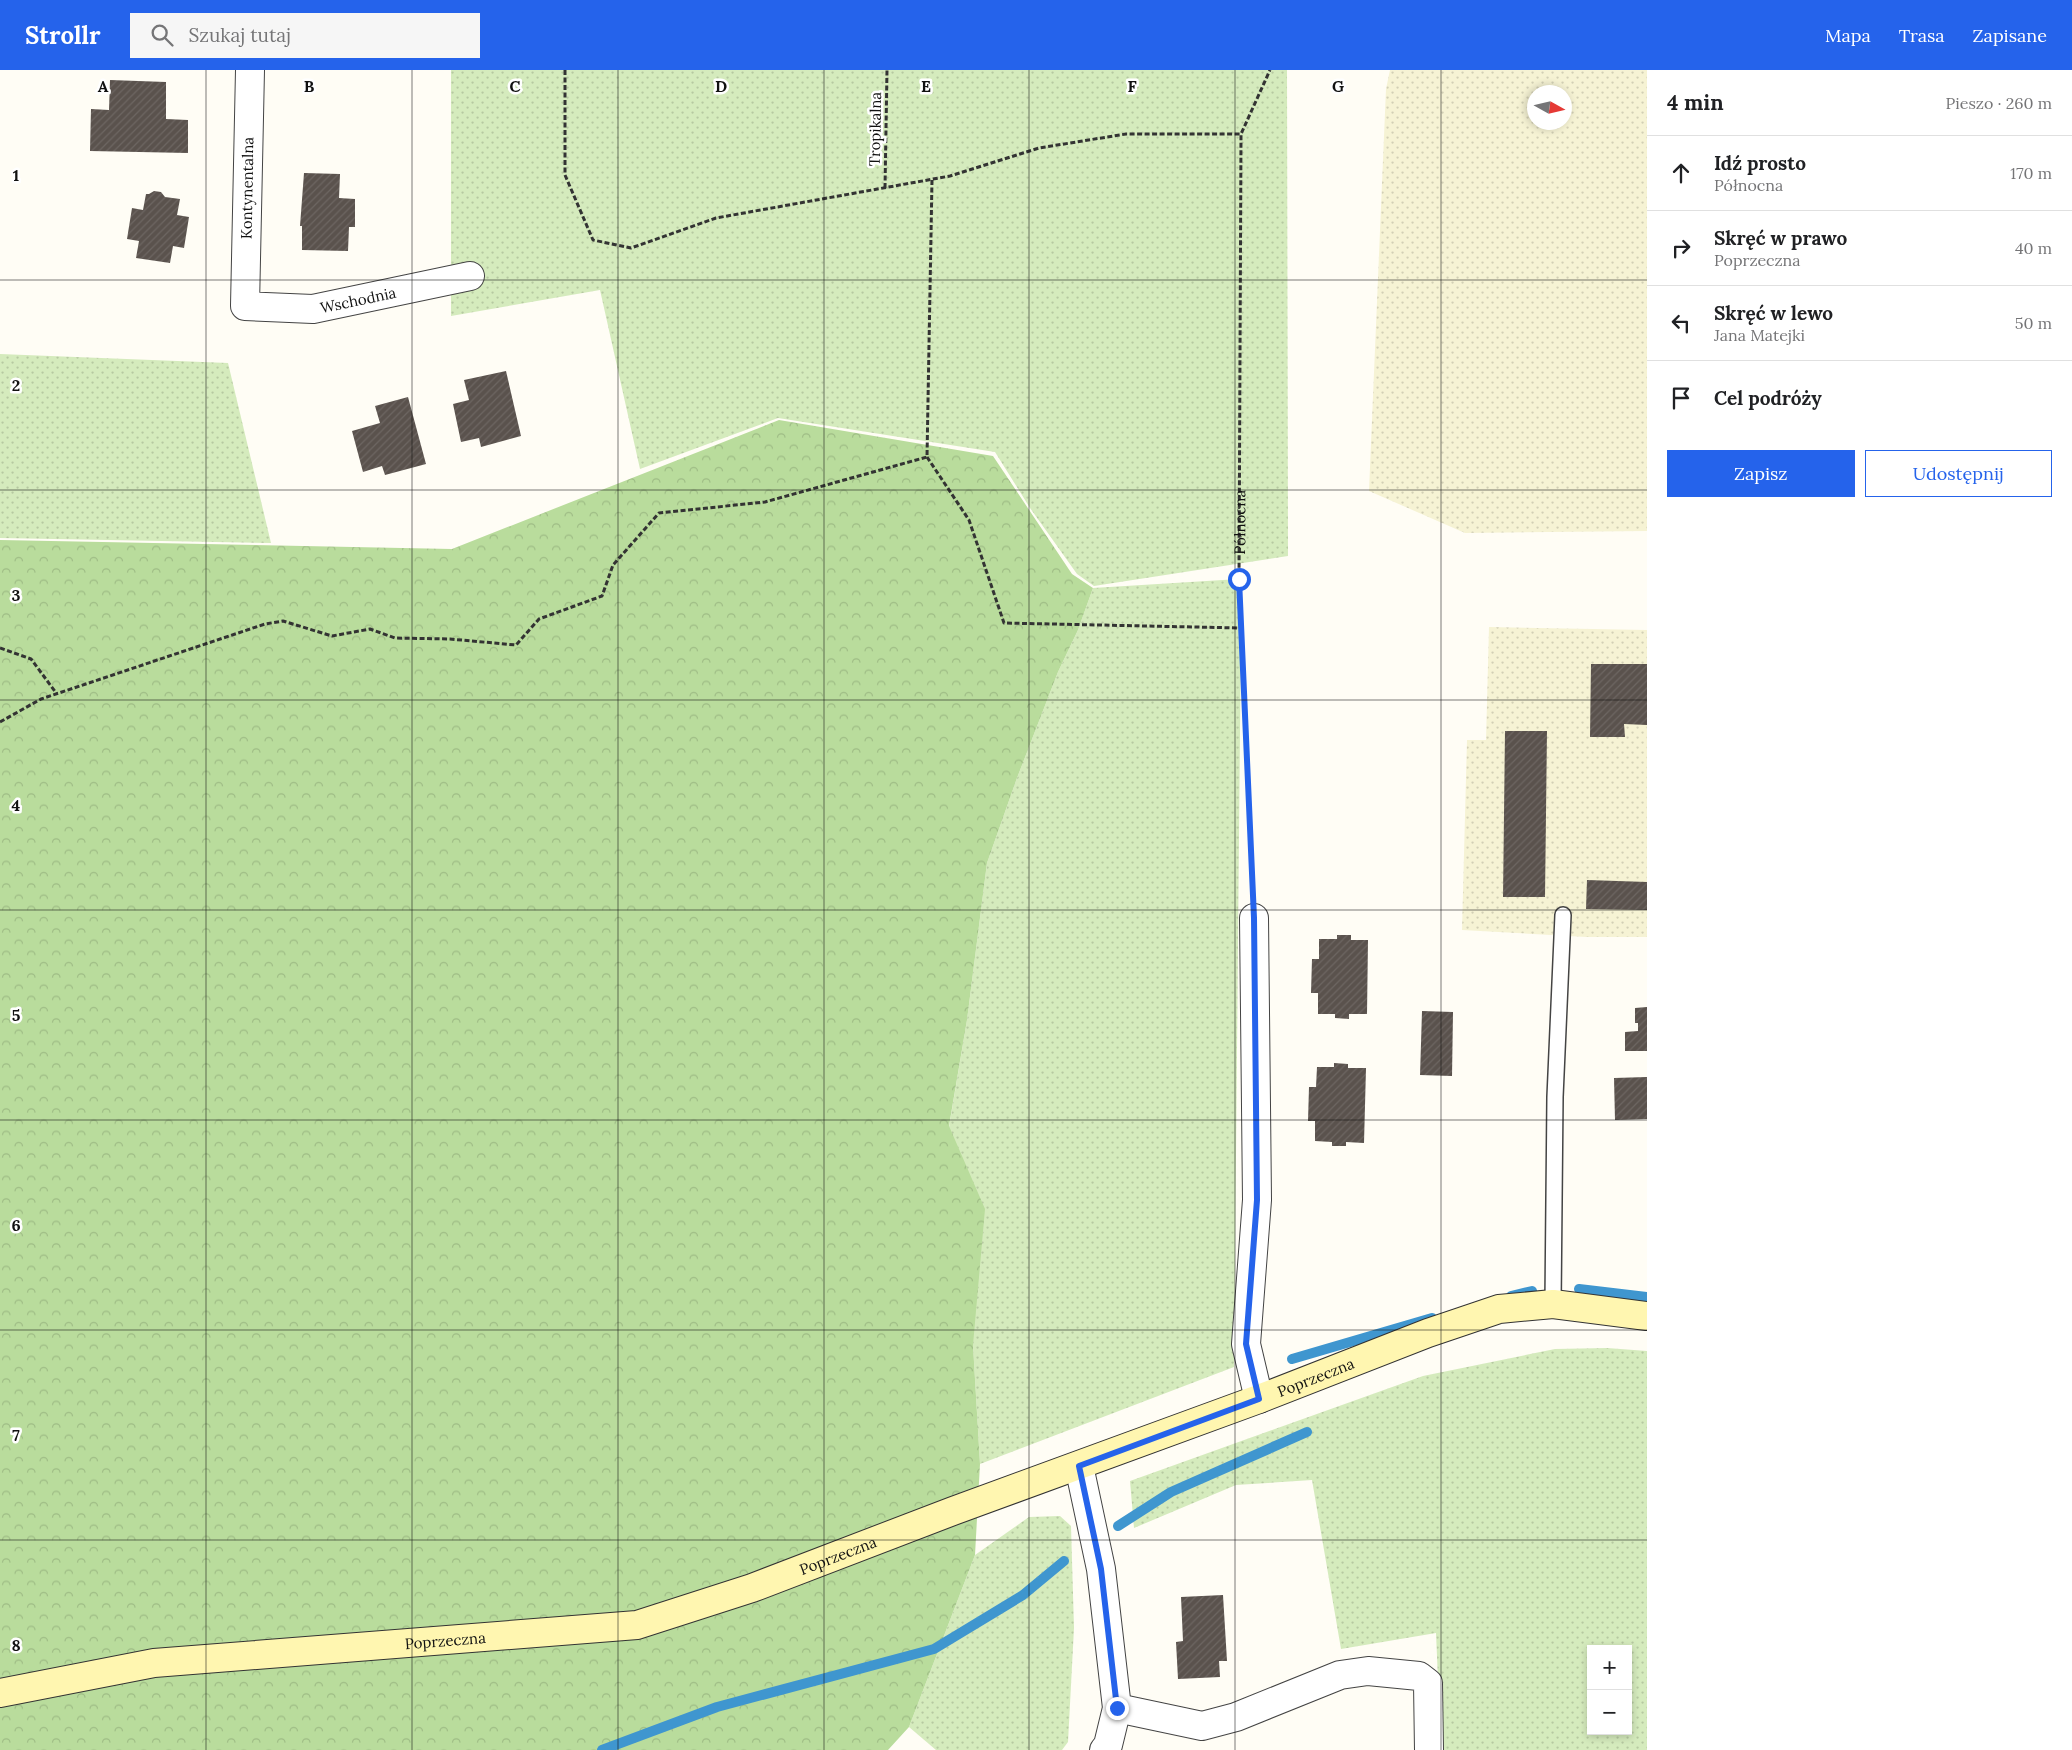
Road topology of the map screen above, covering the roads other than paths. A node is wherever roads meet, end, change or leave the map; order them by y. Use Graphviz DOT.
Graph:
graph roads {
  1 [pos="250,70"];
  2 [pos="470,276"];
  3 [pos="245,306"];
  4 [pos="1564,916"];
  5 [pos="1254,918"];
  6 [pos="1553,1304"];
  7 [pos="1647,1316"];
  8 [pos="1259,1399"];
  9 [pos="1079,1466"];
  10 [pos="0,1693"];
  11 [pos="1117,1708"];
  12 [pos="1104,1750"];
  13 [pos="1429,1750"];
  1 -- 3 [label="street, Kontynentalna"];
  2 -- 3 [label="street, Wschodnia"];
  4 -- 6 [label="lane"];
  5 -- 8 [label="street"];
  6 -- 7 [label="street, Poprzeczna"];
  6 -- 8 [label="street, Poprzeczna"];
  8 -- 9 [label="street, Poprzeczna"];
  9 -- 10 [label="street, Poprzeczna"];
  9 -- 11 [label="street"];
  11 -- 12 [label="street"];
  11 -- 13 [label="street"];
}
